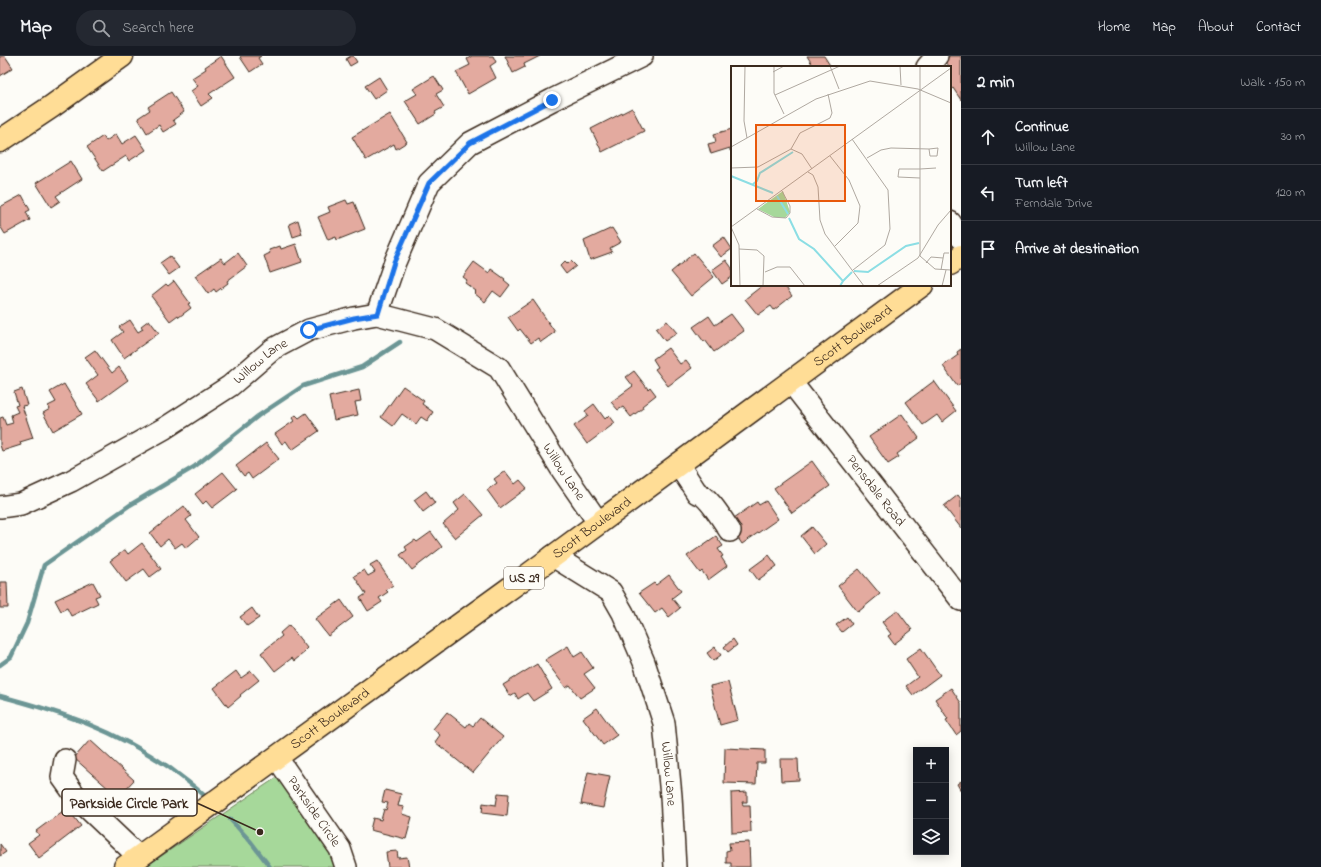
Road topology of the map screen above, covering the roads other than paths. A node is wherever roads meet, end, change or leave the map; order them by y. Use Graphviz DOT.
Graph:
graph roads {
  1 [pos="122,56"];
  2 [pos="642,56"];
  3 [pos="937,56"];
  4 [pos="928,66"];
  5 [pos="0,141"];
  6 [pos="951,223"];
  7 [pos="961,238"];
  8 [pos="961,256"];
  9 [pos="951,263"];
  10 [pos="921,286"];
  11 [pos="378,314"];
  12 [pos="791,382"];
  13 [pos="678,464"];
  14 [pos="0,507"];
  15 [pos="598,522"];
  16 [pos="726,534"];
  17 [pos="553,556"];
  18 [pos="961,600"];
  19 [pos="277,758"];
  20 [pos="65,760"];
  21 [pos="132,862"];
  22 [pos="346,867"];
  23 [pos="675,867"];
  1 -- 5 [label="main road"];
  2 -- 11 [label="street"];
  3 -- 4 [label="street"];
  6 -- 7 [label="street"];
  8 -- 9 [label="main road"];
  10 -- 12 [label="main road, Scott Boulevard / US 29"];
  11 -- 14 [label="street, Willow Lane"];
  11 -- 15 [label="street, Willow Lane"];
  12 -- 13 [label="main road, Scott Boulevard / US 29"];
  12 -- 18 [label="street, Pensdale Road"];
  13 -- 15 [label="main road, Scott Boulevard / US 29"];
  13 -- 16 [label="street"];
  15 -- 17 [label="main road, Scott Boulevard / US 29"];
  17 -- 19 [label="main road, Scott Boulevard / US 29"];
  17 -- 23 [label="street, Willow Lane"];
  19 -- 21 [label="main road, Scott Boulevard / US 29"];
  19 -- 22 [label="street, Parkside Circle"];
  20 -- 21 [label="street"];
}
